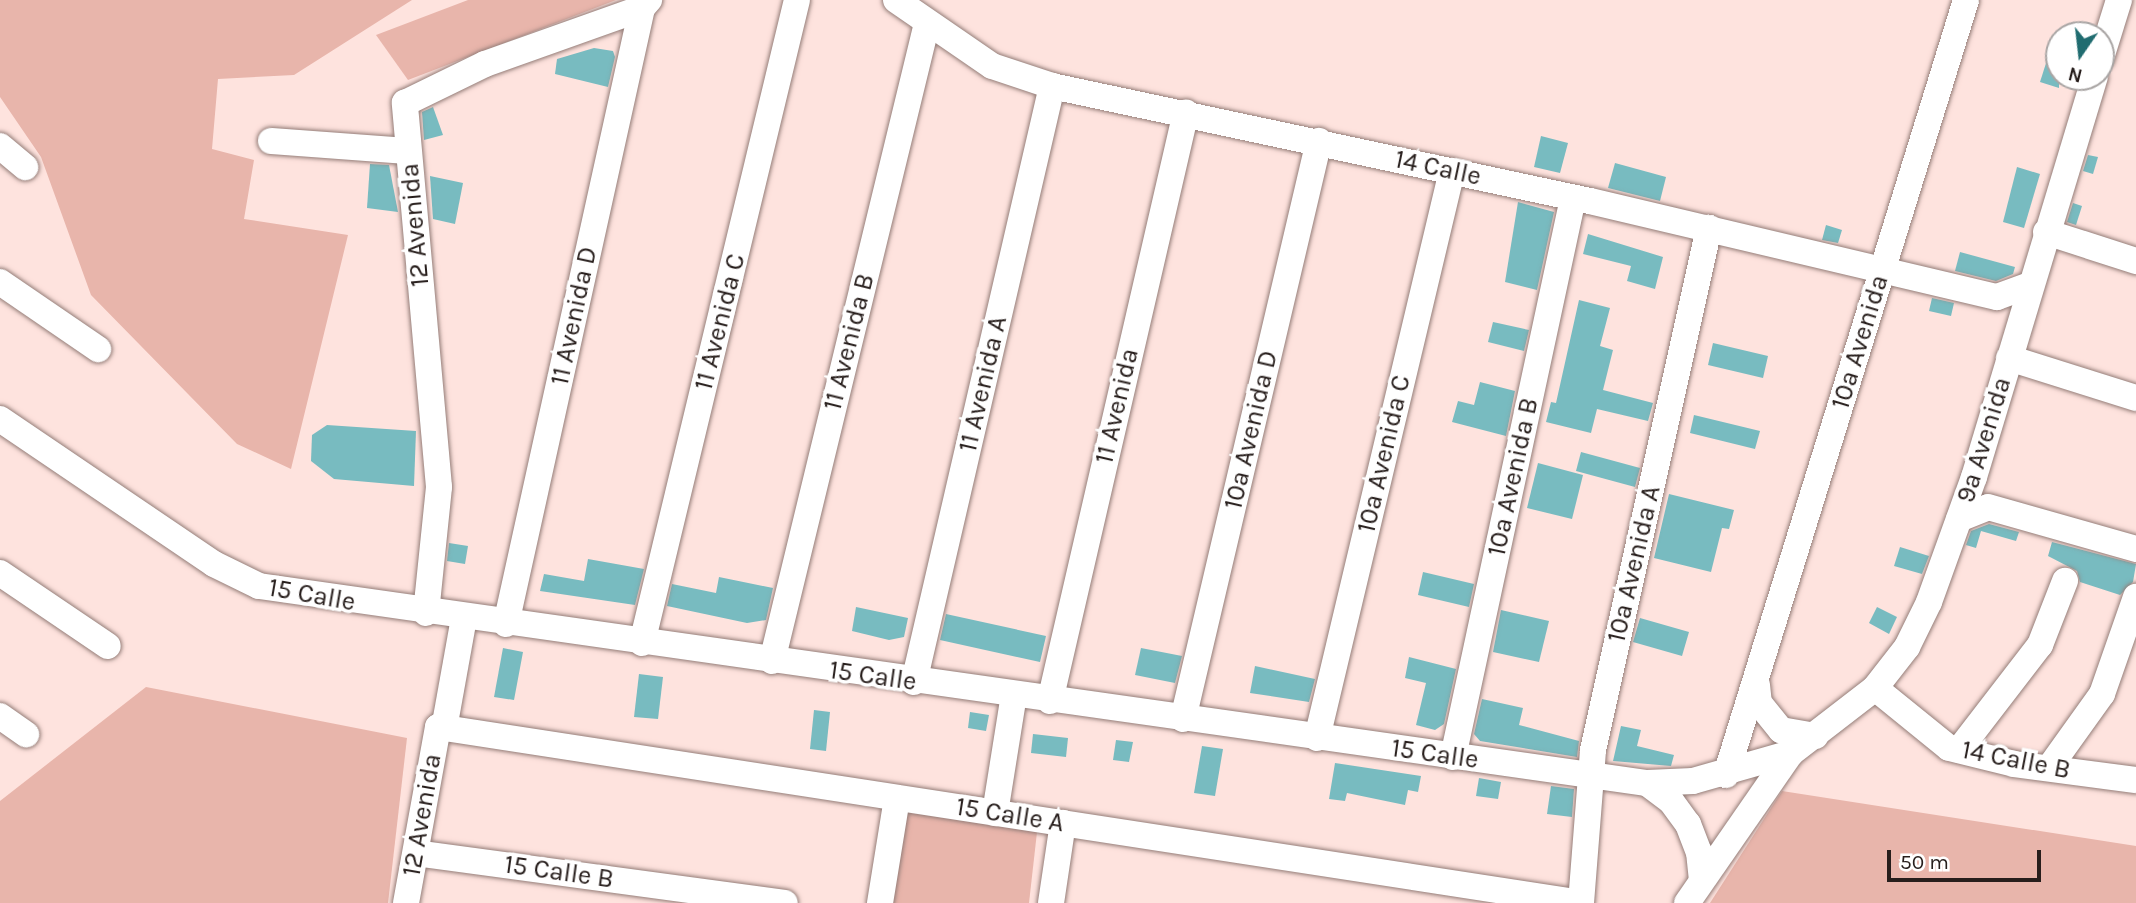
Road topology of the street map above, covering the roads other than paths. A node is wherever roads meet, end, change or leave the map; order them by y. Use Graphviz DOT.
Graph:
graph roads {
  1 [pos="797,0"];
  2 [pos="896,0"];
  3 [pos="1966,0"];
  4 [pos="2119,0"];
  5 [pos="645,4"];
  6 [pos="2112,21"];
  7 [pos="927,23"];
  8 [pos="1052,86"];
  9 [pos="2091,91"];
  10 [pos="1185,111"];
  11 [pos="271,141"];
  12 [pos="1319,141"];
  13 [pos="0,146"];
  14 [pos="408,151"];
  15 [pos="25,167"];
  16 [pos="1452,170"];
  17 [pos="1573,198"];
  18 [pos="1709,228"];
  19 [pos="2046,232"];
  20 [pos="2136,261"];
  21 [pos="1883,267"];
  22 [pos="0,282"];
  23 [pos="2030,285"];
  24 [pos="1997,297"];
  25 [pos="2019,324"];
  26 [pos="98,349"];
  27 [pos="2009,358"];
  28 [pos="2136,398"];
  29 [pos="0,419"];
  30 [pos="1973,477"];
  31 [pos="1987,508"];
  32 [pos="1959,519"];
  33 [pos="2136,549"];
  34 [pos="0,573"];
  35 [pos="2065,581"];
  36 [pos="2136,597"];
  37 [pos="426,613"];
  38 [pos="464,618"];
  39 [pos="506,624"];
  40 [pos="642,643"];
  41 [pos="108,646"];
  42 [pos="772,662"];
  43 [pos="914,682"];
  44 [pos="1756,685"];
  45 [pos="1875,688"];
  46 [pos="1014,695"];
  47 [pos="1050,701"];
  48 [pos="0,716"];
  49 [pos="1183,719"];
  50 [pos="441,728"];
  51 [pos="26,734"];
  52 [pos="1815,736"];
  53 [pos="1317,738"];
  54 [pos="1959,750"];
  55 [pos="1791,753"];
  56 [pos="1453,757"];
  57 [pos="2049,768"];
  58 [pos="1726,775"];
  59 [pos="1591,776"];
  60 [pos="2136,780"];
  61 [pos="1647,783"];
  62 [pos="897,798"];
  63 [pos="995,813"];
  64 [pos="1063,823"];
  65 [pos="416,853"];
  66 [pos="1702,880"];
  67 [pos="407,903"];
  68 [pos="785,903"];
  69 [pos="880,903"];
  70 [pos="1051,903"];
  71 [pos="1581,903"];
  72 [pos="1687,903"];
  1 -- 40 [label="street, 11 Avenida C"];
  2 -- 7 [label="street, 14 Calle"];
  3 -- 21 [label="street, 10a Avenida"];
  4 -- 6 [label="street"];
  5 -- 14 [label="street, 12 Avenida"];
  5 -- 39 [label="street, 11 Avenida D"];
  7 -- 8 [label="street, 14 Calle"];
  7 -- 42 [label="street, 11 Avenida B"];
  8 -- 10 [label="street, 14 Calle"];
  8 -- 43 [label="street, 11 Avenida A"];
  9 -- 19 [label="street, 9a Avenida"];
  10 -- 12 [label="street, 14 Calle"];
  10 -- 47 [label="street, 11 Avenida"];
  11 -- 14 [label="street"];
  12 -- 16 [label="street, 14 Calle"];
  12 -- 49 [label="street, 10a Avenida D"];
  13 -- 15 [label="street"];
  14 -- 37 [label="street, 12 Avenida"];
  16 -- 17 [label="street, 14 Calle"];
  16 -- 53 [label="street, 10a Avenida C"];
  17 -- 18 [label="street, 14 Calle"];
  17 -- 56 [label="street, 10a Avenida B"];
  18 -- 21 [label="street, 14 Calle"];
  18 -- 59 [label="street, 10a Avenida A"];
  19 -- 20 [label="street"];
  19 -- 23 [label="street, 9a Avenida"];
  21 -- 24 [label="street, 14 Calle"];
  21 -- 44 [label="street, 10a Avenida"];
  22 -- 26 [label="street"];
  23 -- 24 [label="street"];
  23 -- 25 [label="street, 9a Avenida"];
  24 -- 25 [label="street"];
  25 -- 27 [label="street, 9a Avenida"];
  27 -- 28 [label="street"];
  27 -- 30 [label="street, 9a Avenida"];
  29 -- 37 [label="street, 15 Calle"];
  30 -- 31 [label="street"];
  30 -- 32 [label="street, 9a Avenida"];
  31 -- 32 [label="street"];
  31 -- 33 [label="street"];
  32 -- 45 [label="street, 9a Avenida"];
  34 -- 41 [label="street"];
  35 -- 54 [label="street"];
  36 -- 57 [label="street"];
  37 -- 38 [label="street, 15 Calle"];
  38 -- 39 [label="street, 15 Calle"];
  38 -- 50 [label="street, 12 Avenida"];
  39 -- 40 [label="street, 15 Calle"];
  40 -- 42 [label="street, 15 Calle"];
  42 -- 43 [label="street, 15 Calle"];
  43 -- 46 [label="street, 15 Calle"];
  44 -- 52 [label="street"];
  44 -- 58 [label="street, 10a Avenida"];
  45 -- 52 [label="street, 9a Avenida"];
  45 -- 54 [label="street, 14 Calle B"];
  46 -- 47 [label="street, 15 Calle"];
  46 -- 63 [label="street"];
  47 -- 49 [label="street, 15 Calle"];
  48 -- 51 [label="street"];
  49 -- 53 [label="street, 15 Calle"];
  50 -- 62 [label="street, 15 Calle A"];
  50 -- 65 [label="street, 12 Avenida"];
  52 -- 55 [label="street, 9a Avenida"];
  53 -- 56 [label="street, 15 Calle"];
  54 -- 57 [label="street, 14 Calle B"];
  55 -- 58 [label="street, 15 Calle"];
  55 -- 66 [label="street"];
  56 -- 59 [label="street, 15 Calle"];
  57 -- 60 [label="street, 14 Calle B"];
  58 -- 61 [label="street, 15 Calle"];
  59 -- 61 [label="street, 15 Calle"];
  59 -- 71 [label="street, 10a Avenida A"];
  61 -- 66 [label="street"];
  62 -- 63 [label="street, 15 Calle A"];
  62 -- 69 [label="street"];
  63 -- 64 [label="street, 15 Calle A"];
  64 -- 70 [label="street"];
  64 -- 71 [label="street, 15 Calle A"];
  65 -- 67 [label="street, 12 Avenida"];
  65 -- 68 [label="street, 15 Calle B"];
  66 -- 72 [label="street"];
}
